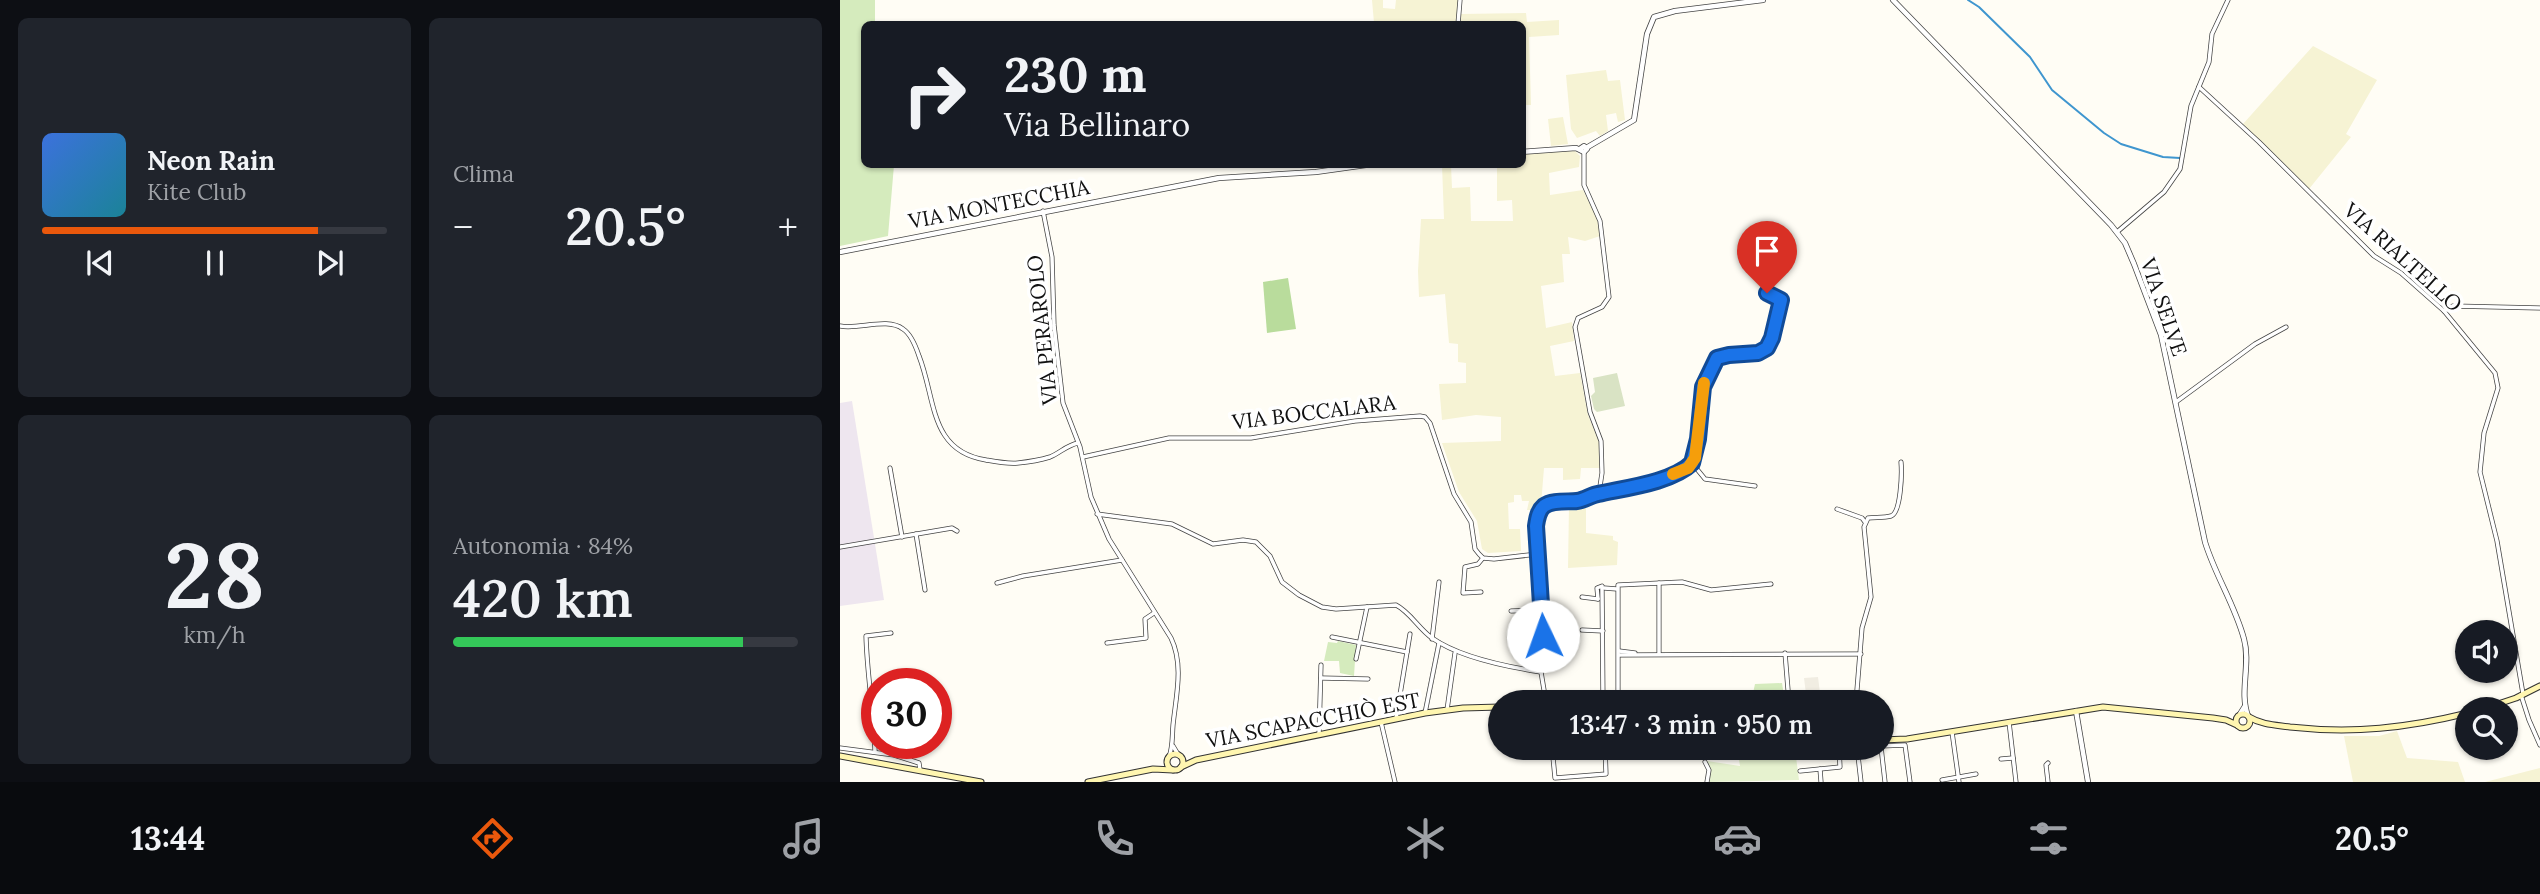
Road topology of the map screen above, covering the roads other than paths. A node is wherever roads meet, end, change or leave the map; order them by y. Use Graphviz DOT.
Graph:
graph roads {
  1 [pos="1460,0"];
  2 [pos="1763,0"];
  3 [pos="1893,0"];
  4 [pos="2228,0"];
  5 [pos="1458,21"];
  6 [pos="2199,87"];
  7 [pos="1584,150"];
  8 [pos="1526,152"];
  9 [pos="1344,168"];
  10 [pos="1043,211"];
  11 [pos="2117,232"];
  12 [pos="840,252"];
  13 [pos="1761,275"];
  14 [pos="2540,308"];
  15 [pos="2444,311"];
  16 [pos="840,326"];
  17 [pos="2286,327"];
  18 [pos="2176,402"];
  19 [pos="1078,443"];
  20 [pos="1083,457"];
  21 [pos="1901,462"];
  22 [pos="1692,463"];
  23 [pos="890,468"];
  24 [pos="1755,486"];
  25 [pos="1599,493"];
  26 [pos="1837,509"];
  27 [pos="1097,514"];
  28 [pos="1865,522"];
  29 [pos="957,531"];
  30 [pos="916,534"];
  31 [pos="902,537"];
  32 [pos="840,547"];
  33 [pos="1538,554"];
  34 [pos="1483,558"];
  35 [pos="1122,560"];
  36 [pos="1439,582"];
  37 [pos="996,583"];
  38 [pos="1659,583"];
  39 [pos="1771,584"];
  40 [pos="1604,588"];
  41 [pos="1617,589"];
  42 [pos="925,590"];
  43 [pos="1481,592"];
  44 [pos="1582,597"];
  45 [pos="1598,599"];
  46 [pos="1604,599"];
  47 [pos="1367,607"];
  48 [pos="1541,610"];
  49 [pos="1511,611"];
  50 [pos="1154,613"];
  51 [pos="1581,630"];
  52 [pos="1604,631"];
  53 [pos="891,634"];
  54 [pos="1410,634"];
  55 [pos="1332,637"];
  56 [pos="1432,639"];
  57 [pos="1107,643"];
  58 [pos="1359,643"];
  59 [pos="1439,643"];
  60 [pos="1407,652"];
  61 [pos="1455,653"];
  62 [pos="1619,653"];
  63 [pos="1785,653"];
  64 [pos="1637,654"];
  65 [pos="1659,654"];
  66 [pos="1861,654"];
  67 [pos="1625,655"];
  68 [pos="1356,659"];
  69 [pos="1619,662"];
  70 [pos="1321,665"];
  71 [pos="866,668"];
  72 [pos="1541,672"];
  73 [pos="1321,678"];
  74 [pos="1368,678"];
  75 [pos="2540,686"];
  76 [pos="1544,690"];
  77 [pos="1603,690"];
  78 [pos="1618,690"];
  79 [pos="1788,690"];
  80 [pos="1857,690"];
  81 [pos="2522,695"];
  82 [pos="2516,697"];
  83 [pos="2245,705"];
  84 [pos="1488,707"];
  85 [pos="1447,709"];
  86 [pos="2076,710"];
  87 [pos="1425,713"];
  88 [pos="2239,715"];
  89 [pos="2455,715"];
  90 [pos="2249,717"];
  91 [pos="1396,719"];
  92 [pos="2226,720"];
  93 [pos="1381,722"];
  94 [pos="2009,722"];
  95 [pos="2263,724"];
  96 [pos="2236,725"];
  97 [pos="2247,727"];
  98 [pos="1952,732"];
  99 [pos="1319,735"];
  100 [pos="1894,743"];
  101 [pos="1894,743"];
  102 [pos="1172,744"];
  103 [pos="2540,745"];
  104 [pos="840,748"];
  105 [pos="861,750"];
  106 [pos="840,756"];
  107 [pos="1180,756"];
  108 [pos="1168,758"];
  109 [pos="2013,758"];
  110 [pos="910,759"];
  111 [pos="2001,759"];
  112 [pos="1196,760"];
  113 [pos="1553,760"];
  114 [pos="1605,760"];
  115 [pos="1840,760"];
  116 [pos="1858,760"];
  117 [pos="1882,760"];
  118 [pos="1704,762"];
  119 [pos="2048,763"];
  120 [pos="1181,767"];
  121 [pos="1153,769"];
  122 [pos="1820,769"];
  123 [pos="920,770"];
  124 [pos="1173,770"];
  125 [pos="1800,771"];
  126 [pos="1976,774"];
  127 [pos="1942,780"];
  128 [pos="1959,780"];
  129 [pos="981,782"];
  130 [pos="1088,782"];
  131 [pos="1395,782"];
  132 [pos="1707,782"];
  133 [pos="1821,782"];
  134 [pos="1861,782"];
  135 [pos="1885,782"];
  136 [pos="1910,782"];
  137 [pos="2016,782"];
  138 [pos="2048,782"];
  139 [pos="2088,782"];
  1 -- 5 [label="street"];
  2 -- 7 [label="street"];
  3 -- 11 [label="street, VIA SELVE"];
  4 -- 6 [label="street"];
  6 -- 11 [label="street"];
  6 -- 15 [label="street, VIA RIALTELLO"];
  7 -- 8 [label="street"];
  7 -- 25 [label="street"];
  9 -- 10 [label="street, VIA MONTECCHIA"];
  10 -- 12 [label="street, VIA MONTECCHIA"];
  10 -- 19 [label="street, VIA PERAROLO"];
  11 -- 18 [label="street, VIA SELVE"];
  13 -- 22 [label="street"];
  14 -- 15 [label="street"];
  15 -- 81 [label="street, VIA RIALTELLO"];
  16 -- 19 [label="street"];
  17 -- 18 [label="street"];
  18 -- 83 [label="street, VIA SELVE"];
  19 -- 20 [label="street, VIA PERAROLO"];
  20 -- 27 [label="street, VIA PERAROLO"];
  20 -- 34 [label="street, VIA BOCCALARA"];
  21 -- 28 [label="street"];
  22 -- 24 [label="street"];
  22 -- 25 [label="street"];
  23 -- 31 [label="street"];
  25 -- 33 [label="street"];
  26 -- 28 [label="street"];
  27 -- 35 [label="street, VIA PERAROLO"];
  27 -- 47 [label="street"];
  28 -- 66 [label="street"];
  29 -- 30 [label="street"];
  30 -- 31 [label="street"];
  30 -- 42 [label="street"];
  31 -- 32 [label="street"];
  33 -- 34 [label="street"];
  33 -- 48 [label="street"];
  34 -- 43 [label="street"];
  35 -- 37 [label="street"];
  35 -- 50 [label="street, VIA PERAROLO"];
  36 -- 56 [label="street"];
  38 -- 39 [label="street"];
  38 -- 41 [label="street"];
  38 -- 65 [label="street"];
  40 -- 41 [label="street"];
  40 -- 45 [label="street"];
  40 -- 46 [label="street"];
  41 -- 62 [label="street"];
  44 -- 45 [label="street"];
  45 -- 46 [label="street"];
  46 -- 52 [label="street"];
  47 -- 56 [label="street"];
  47 -- 58 [label="street"];
  48 -- 49 [label="street"];
  48 -- 72 [label="street"];
  50 -- 57 [label="street"];
  50 -- 102 [label="street, VIA PERAROLO"];
  51 -- 52 [label="street"];
  52 -- 77 [label="street"];
  53 -- 71 [label="street"];
  54 -- 60 [label="street"];
  55 -- 58 [label="street"];
  56 -- 59 [label="street"];
  58 -- 60 [label="street"];
  58 -- 68 [label="street"];
  59 -- 61 [label="street"];
  59 -- 87 [label="street"];
  60 -- 91 [label="street"];
  61 -- 72 [label="street"];
  61 -- 85 [label="street"];
  62 -- 64 [label="street"];
  62 -- 67 [label="street"];
  62 -- 69 [label="street"];
  63 -- 65 [label="street"];
  63 -- 66 [label="street"];
  63 -- 79 [label="street"];
  64 -- 65 [label="street"];
  64 -- 67 [label="street"];
  66 -- 80 [label="street"];
  67 -- 69 [label="street"];
  69 -- 78 [label="street"];
  70 -- 73 [label="street"];
  72 -- 76 [label="street"];
  73 -- 74 [label="street"];
  73 -- 99 [label="street"];
  75 -- 81 [label="main road"];
  81 -- 82 [label="main road"];
  81 -- 103 [label="street, VIA RIALTELLO"];
  83 -- 88 [label="street, VIA SELVE"];
  83 -- 90 [label="street, VIA SELVE"];
  84 -- 85 [label="main road, VIA SCAPACCHIÒ EST"];
  85 -- 87 [label="main road, VIA SCAPACCHIÒ EST"];
  86 -- 92 [label="main road"];
  86 -- 94 [label="main road"];
  86 -- 139 [label="street"];
  87 -- 91 [label="main road, VIA SCAPACCHIÒ EST"];
  88 -- 90 [label="main road"];
  88 -- 92 [label="main road"];
  88 -- 96 [label="main road"];
  89 -- 95 [label="main road"];
  90 -- 95 [label="main road"];
  90 -- 97 [label="main road"];
  91 -- 93 [label="main road, VIA SCAPACCHIÒ EST"];
  92 -- 96 [label="main road"];
  93 -- 99 [label="main road, VIA SCAPACCHIÒ EST"];
  93 -- 131 [label="street"];
  94 -- 98 [label="main road"];
  94 -- 109 [label="street"];
  95 -- 97 [label="main road"];
  96 -- 97 [label="main road"];
  98 -- 100 [label="main road"];
  98 -- 128 [label="street"];
  99 -- 112 [label="main road, VIA SCAPACCHIÒ EST"];
  101 -- 136 [label="street"];
  102 -- 107 [label="street"];
  102 -- 108 [label="street, VIA PERAROLO"];
  104 -- 105 [label="street"];
  106 -- 123 [label="main road"];
  107 -- 108 [label="main road, VIA SCAPACCHIÒ EST"];
  107 -- 112 [label="main road, VIA SCAPACCHIÒ EST"];
  107 -- 120 [label="main road, VIA SCAPACCHIÒ EST"];
  108 -- 121 [label="main road, VIA SCAPACCHIÒ EST"];
  108 -- 124 [label="main road"];
  109 -- 111 [label="street"];
  109 -- 137 [label="street"];
  110 -- 123 [label="street"];
  112 -- 120 [label="main road, VIA SCAPACCHIÒ EST"];
  113 -- 114 [label="street"];
  115 -- 122 [label="street"];
  116 -- 134 [label="street"];
  117 -- 135 [label="street"];
  118 -- 132 [label="street"];
  119 -- 138 [label="street"];
  120 -- 124 [label="main road, VIA SCAPACCHIÒ EST"];
  121 -- 124 [label="main road, VIA SCAPACCHIÒ EST"];
  121 -- 130 [label="main road, VIA SCAPACCHIÒ EST"];
  122 -- 125 [label="street"];
  122 -- 133 [label="street"];
  123 -- 129 [label="main road"];
  126 -- 128 [label="street"];
  127 -- 128 [label="street"];
}
